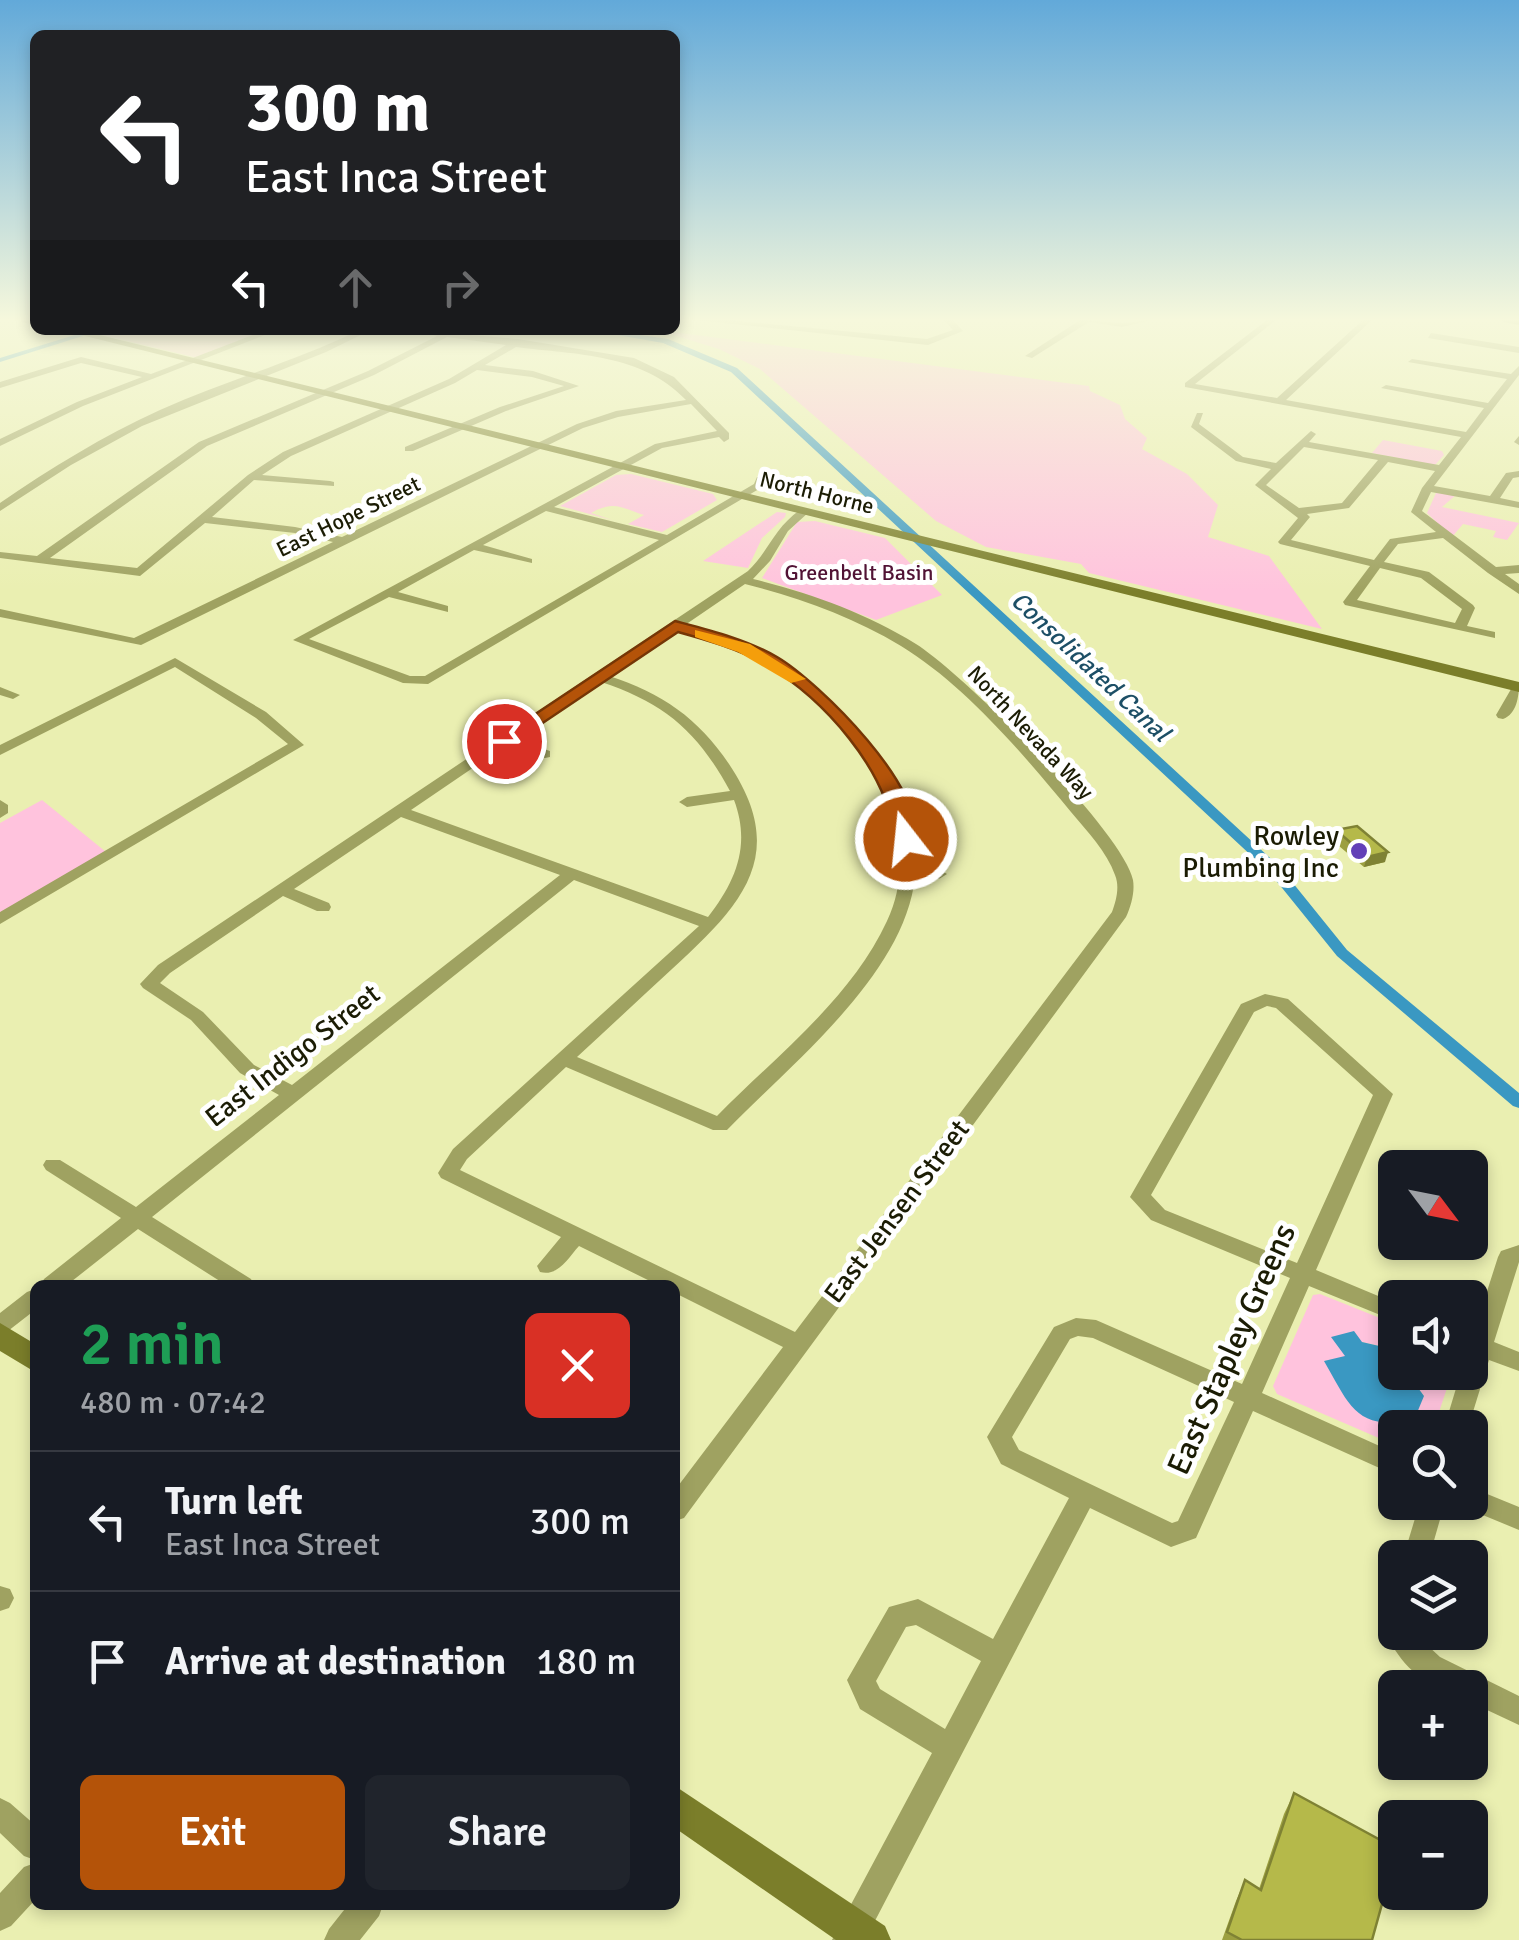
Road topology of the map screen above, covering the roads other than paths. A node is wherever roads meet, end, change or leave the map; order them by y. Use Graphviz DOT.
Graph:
graph roads {
  1 [pos="70,411"];
  2 [pos="170,411"];
  3 [pos="279,411"];
  4 [pos="380,411"];
  5 [pos="396,411"];
  6 [pos="505,411"];
  7 [pos="637,411"];
  8 [pos="702,411"];
  9 [pos="1332,411"];
  10 [pos="1487,411"];
  11 [pos="1200,415"];
  12 [pos="0,427"];
  13 [pos="459,427"];
  14 [pos="23,430"];
  15 [pos="1310,434"];
  16 [pos="1468,435"];
  17 [pos="0,443"];
  18 [pos="1301,443"];
  19 [pos="536,446"];
  20 [pos="409,448"];
  21 [pos="1385,459"];
  22 [pos="620,466"];
  23 [pos="1278,467"];
  24 [pos="1442,469"];
  25 [pos="1519,474"];
  26 [pos="252,478"];
  27 [pos="761,480"];
  28 [pos="330,484"];
  29 [pos="1427,488"];
  30 [pos="739,496"];
  31 [pos="1493,500"];
  32 [pos="1519,505"];
  33 [pos="0,508"];
  34 [pos="545,508"];
  35 [pos="804,512"];
  36 [pos="1297,512"];
  37 [pos="201,520"];
  38 [pos="1440,534"];
  39 [pos="666,538"];
  40 [pos="343,541"];
  41 [pos="472,546"];
  42 [pos="0,555"];
  43 [pos="40,559"];
  44 [pos="528,561"];
  45 [pos="1376,563"];
  46 [pos="1519,569"];
  47 [pos="1492,571"];
  48 [pos="742,580"];
  49 [pos="1519,590"];
  50 [pos="386,592"];
  51 [pos="444,608"];
  52 [pos="0,613"];
  53 [pos="675,626"];
  54 [pos="1459,628"];
  55 [pos="1491,635"];
  56 [pos="600,676"];
  57 [pos="1519,687"];
  58 [pos="1504,715"];
  59 [pos="504,741"];
  60 [pos="0,752"];
  61 [pos="546,754"];
  62 [pos="741,794"];
  63 [pos="686,802"];
  64 [pos="400,811"];
  65 [pos="907,871"];
  66 [pos="571,874"];
  67 [pos="939,874"];
  68 [pos="282,890"];
  69 [pos="323,907"];
  70 [pos="1120,914"];
  71 [pos="0,919"];
  72 [pos="711,924"];
  73 [pos="564,1059"];
  74 [pos="296,1095"];
  75 [pos="53,1165"];
  76 [pos="136,1220"];
  77 [pos="575,1236"];
  78 [pos="1519,1253"];
  79 [pos="548,1266"];
  80 [pos="1304,1276"];
  81 [pos="58,1280"];
  82 [pos="235,1280"];
  83 [pos="667,1280"];
  84 [pos="680,1286"];
  85 [pos="30,1302"];
  86 [pos="1378,1305"];
  87 [pos="1488,1311"];
  88 [pos="0,1325"];
  89 [pos="0,1335"];
  90 [pos="797,1342"];
  91 [pos="1488,1350"];
  92 [pos="30,1356"];
  93 [pos="1519,1362"];
  94 [pos="1247,1399"];
  95 [pos="1378,1457"];
  96 [pos="1084,1494"];
  97 [pos="680,1503"];
  98 [pos="1488,1506"];
  99 [pos="1519,1520"];
  100 [pos="1409,1650"];
  101 [pos="998,1656"];
  102 [pos="1519,1711"];
  103 [pos="950,1748"];
  104 [pos="680,1809"];
  105 [pos="0,1814"];
  106 [pos="30,1841"];
  107 [pos="30,1883"];
  108 [pos="364,1910"];
  109 [pos="0,1914"];
  110 [pos="858,1936"];
  111 [pos="340,1940"];
  1 -- 14 [label="street"];
  2 -- 33 [label="street"];
  3 -- 43 [label="street"];
  4 -- 26 [label="street"];
  5 -- 13 [label="street, North Horne"];
  6 -- 13 [label="street"];
  7 -- 19 [label="street, East Hope Street"];
  8 -- 22 [label="street"];
  9 -- 16 [label="street"];
  10 -- 16 [label="street"];
  11 -- 23 [label="street"];
  12 -- 14 [label="street"];
  13 -- 19 [label="street, North Horne"];
  13 -- 20 [label="street"];
  14 -- 17 [label="street"];
  15 -- 18 [label="street"];
  16 -- 24 [label="street"];
  18 -- 21 [label="street"];
  18 -- 23 [label="street"];
  19 -- 22 [label="street, North Horne"];
  19 -- 40 [label="street, East Hope Street"];
  21 -- 24 [label="street"];
  21 -- 36 [label="street"];
  22 -- 30 [label="street, North Horne"];
  22 -- 34 [label="street"];
  23 -- 36 [label="street"];
  24 -- 29 [label="street"];
  25 -- 31 [label="street"];
  26 -- 28 [label="street"];
  26 -- 37 [label="street"];
  27 -- 30 [label="street"];
  29 -- 31 [label="street"];
  29 -- 38 [label="street"];
  30 -- 35 [label="street, North Horne"];
  30 -- 39 [label="street"];
  31 -- 32 [label="street"];
  34 -- 39 [label="street"];
  34 -- 41 [label="street"];
  35 -- 48 [label="street"];
  35 -- 57 [label="street, North Horne"];
  36 -- 45 [label="street"];
  37 -- 40 [label="street"];
  37 -- 43 [label="street"];
  38 -- 45 [label="street"];
  38 -- 47 [label="street"];
  39 -- 50 [label="street"];
  40 -- 52 [label="street, East Hope Street"];
  41 -- 44 [label="street"];
  41 -- 50 [label="street"];
  42 -- 43 [label="street"];
  45 -- 54 [label="street"];
  45 -- 54 [label="street"];
  46 -- 47 [label="street"];
  47 -- 49 [label="street"];
  48 -- 53 [label="street"];
  48 -- 70 [label="street, North Nevada Way"];
  50 -- 51 [label="street"];
  53 -- 56 [label="street"];
  53 -- 65 [label="street"];
  54 -- 55 [label="street"];
  56 -- 59 [label="street"];
  56 -- 62 [label="street"];
  57 -- 58 [label="street"];
  59 -- 61 [label="street"];
  59 -- 64 [label="street"];
  60 -- 71 [label="street"];
  62 -- 63 [label="street"];
  62 -- 72 [label="street"];
  64 -- 66 [label="street"];
  64 -- 68 [label="street"];
  65 -- 67 [label="street"];
  65 -- 73 [label="street"];
  66 -- 72 [label="street"];
  66 -- 74 [label="street, East Indigo Street"];
  68 -- 69 [label="street"];
  68 -- 74 [label="street"];
  70 -- 90 [label="street, East Jensen Street"];
  72 -- 73 [label="street"];
  73 -- 77 [label="street"];
  74 -- 76 [label="street, East Indigo Street"];
  75 -- 76 [label="street"];
  76 -- 81 [label="street, East Indigo Street"];
  76 -- 82 [label="street"];
  77 -- 79 [label="street"];
  77 -- 83 [label="street"];
  78 -- 87 [label="street"];
  80 -- 80 [label="street, East Stapley Greens"];
  80 -- 86 [label="street"];
  80 -- 94 [label="street, East Stapley Greens"];
  84 -- 90 [label="street"];
  85 -- 88 [label="street"];
  89 -- 92 [label="street"];
  90 -- 97 [label="street, East Jensen Street"];
  91 -- 93 [label="street"];
  94 -- 95 [label="street"];
  94 -- 96 [label="street, East Stapley Greens"];
  94 -- 96 [label="street, East Stapley Greens"];
  96 -- 101 [label="street"];
  98 -- 99 [label="street"];
  100 -- 102 [label="street"];
  101 -- 103 [label="street"];
  101 -- 103 [label="street"];
  103 -- 110 [label="street"];
  104 -- 110 [label="street"];
  105 -- 106 [label="street"];
  107 -- 109 [label="street"];
  108 -- 111 [label="street"];
}
